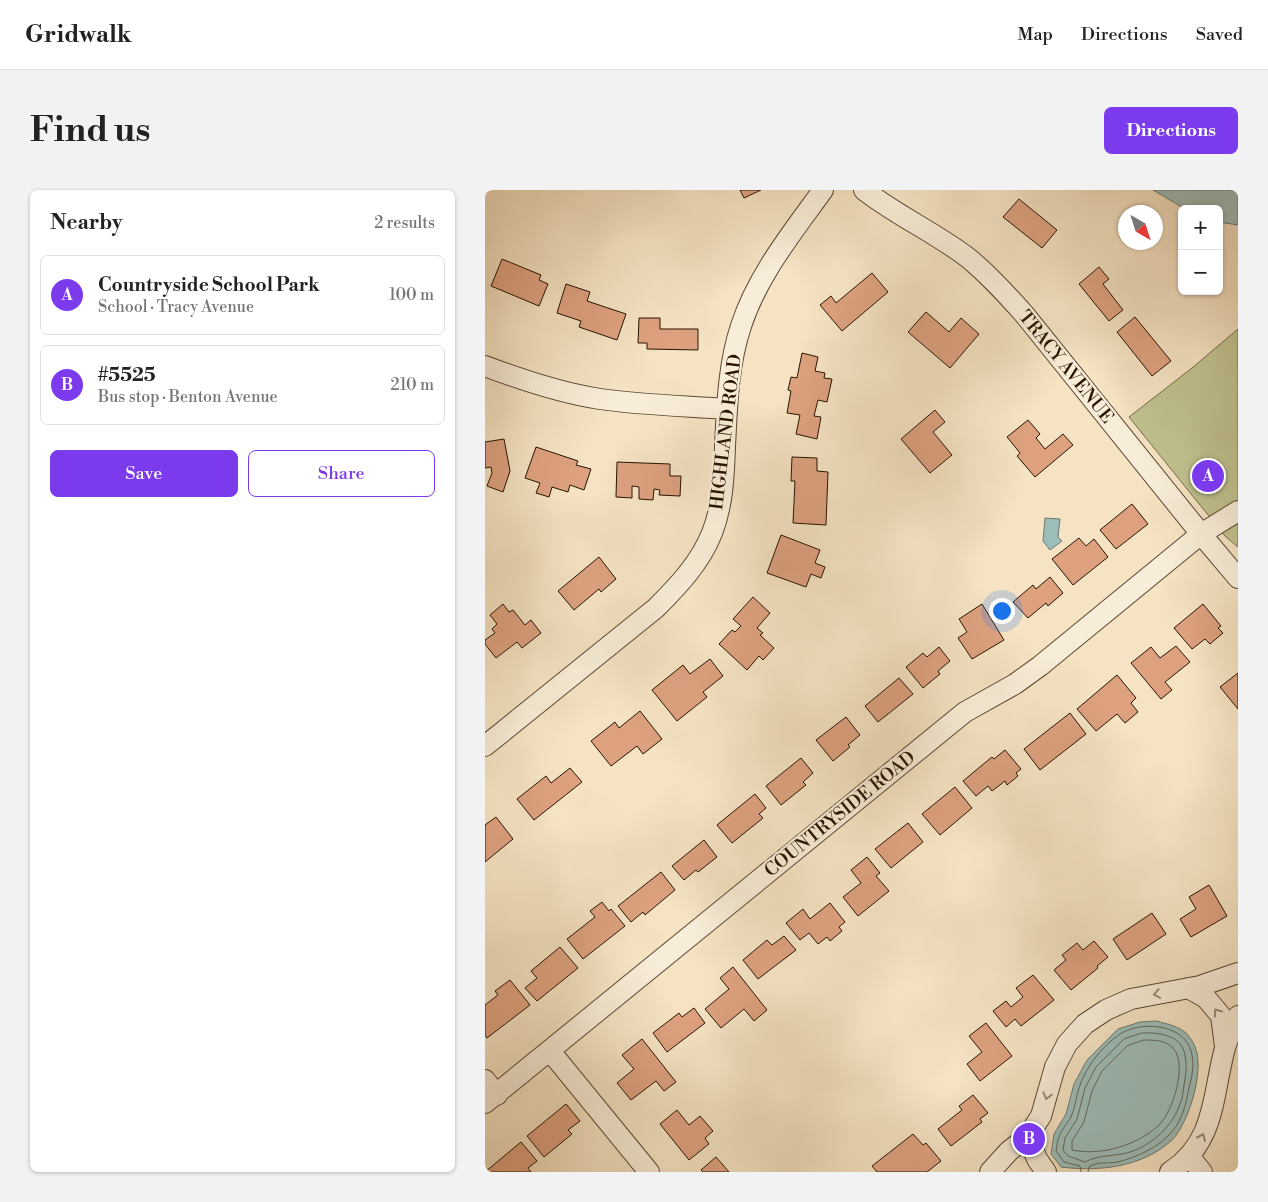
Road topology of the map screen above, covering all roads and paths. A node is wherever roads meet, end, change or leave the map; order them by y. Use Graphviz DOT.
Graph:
graph roads {
  1 [pos="823,190"];
  2 [pos="864,190"];
  3 [pos="485,366"];
  4 [pos="727,408"];
  5 [pos="1238,511"];
  6 [pos="1201,534"];
  7 [pos="1238,578"];
  8 [pos="485,746"];
  9 [pos="1238,973"];
  10 [pos="1188,988"];
  11 [pos="1238,1016"];
  12 [pos="1225,1048"];
  13 [pos="550,1051"];
  14 [pos="489,1093"];
  15 [pos="1028,1136"];
  16 [pos="1196,1164"];
  17 [pos="649,1172"];
  18 [pos="990,1172"];
  19 [pos="1046,1172"];
  20 [pos="1170,1172"];
  1 -- 4 [label="street, HIGHLAND ROAD"];
  2 -- 6 [label="street, TRACY AVENUE"];
  3 -- 4 [label="street"];
  4 -- 8 [label="street, HIGHLAND ROAD"];
  5 -- 6 [label="street, COUNTRYSIDE ROAD"];
  6 -- 7 [label="street, TRACY AVENUE"];
  6 -- 13 [label="street, COUNTRYSIDE ROAD"];
  9 -- 10 [label="street"];
  12 -- 10 [label="street, one-way"];
  10 -- 15 [label="street, one-way"];
  11 -- 12 [label="street"];
  16 -- 12 [label="street, one-way"];
  13 -- 14 [label="street, COUNTRYSIDE ROAD"];
  13 -- 17 [label="street"];
  15 -- 18 [label="street"];
  15 -- 19 [label="street"];
  16 -- 20 [label="street"];
}
